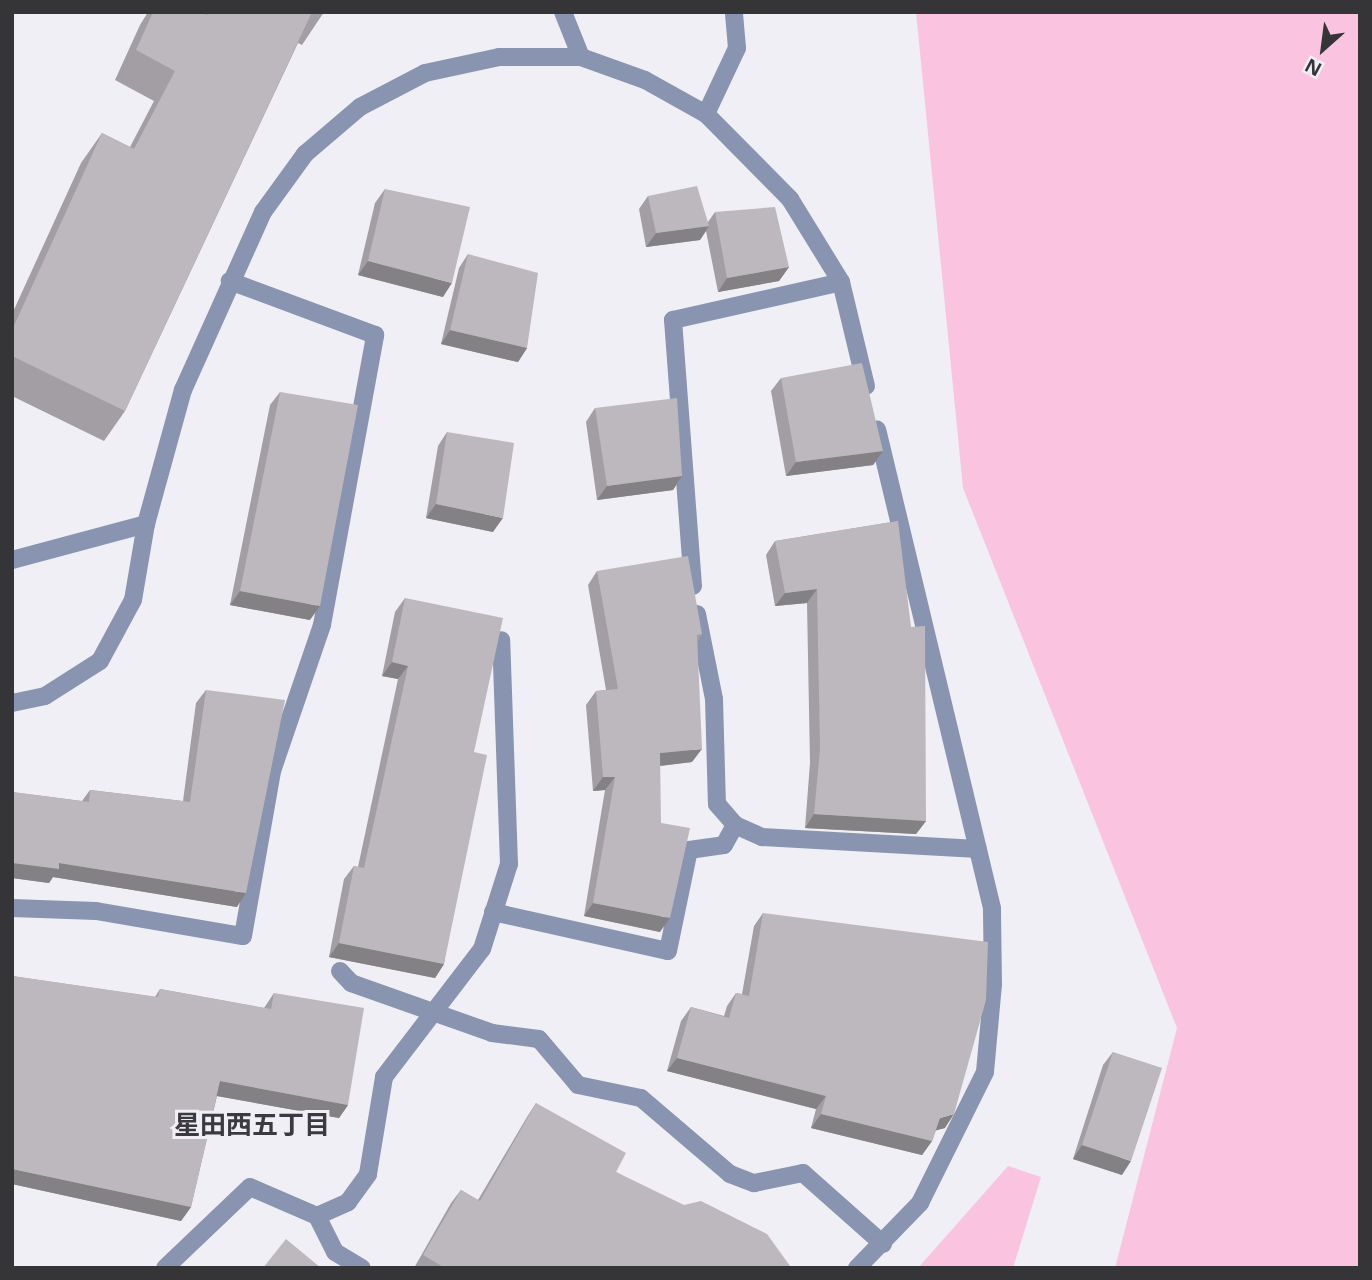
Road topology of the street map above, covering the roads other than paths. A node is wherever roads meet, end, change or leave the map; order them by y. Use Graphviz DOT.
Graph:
graph roads {
  1 [pos="563,12"];
  2 [pos="734,12"];
  3 [pos="581,57"];
  4 [pos="706,114"];
  5 [pos="230,281"];
  6 [pos="841,282"];
  7 [pos="146,524"];
  8 [pos="12,560"];
  9 [pos="501,640"];
  10 [pos="12,703"];
  11 [pos="735,825"];
  12 [pos="978,849"];
  13 [pos="12,908"];
  14 [pos="493,912"];
  15 [pos="340,971"];
  16 [pos="435,1010"];
  17 [pos="317,1216"];
  18 [pos="883,1244"];
  19 [pos="165,1268"];
  20 [pos="362,1268"];
  21 [pos="857,1268"];
  1 -- 3 [label="street"];
  2 -- 4 [label="street"];
  3 -- 4 [label="street"];
  3 -- 5 [label="street"];
  4 -- 6 [label="street"];
  5 -- 7 [label="street"];
  5 -- 13 [label="street"];
  6 -- 11 [label="street"];
  6 -- 12 [label="street"];
  7 -- 8 [label="street"];
  7 -- 10 [label="street"];
  9 -- 14 [label="street"];
  11 -- 12 [label="street"];
  11 -- 14 [label="street"];
  12 -- 18 [label="street"];
  14 -- 16 [label="street"];
  15 -- 16 [label="street"];
  16 -- 17 [label="street"];
  16 -- 18 [label="street"];
  17 -- 19 [label="street"];
  17 -- 20 [label="street"];
  18 -- 21 [label="street"];
}
